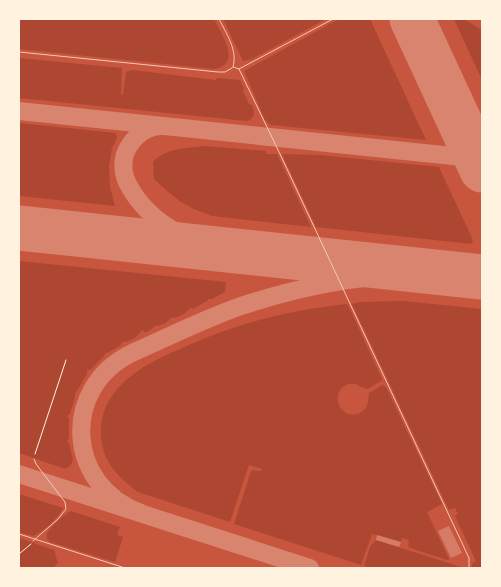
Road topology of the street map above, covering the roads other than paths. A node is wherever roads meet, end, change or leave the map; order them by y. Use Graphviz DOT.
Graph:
graph roads {
  1 [pos="219,19"];
  2 [pos="333,19"];
  3 [pos="19,52"];
  4 [pos="233,67"];
  5 [pos="239,69"];
  6 [pos="34,458"];
  7 [pos="19,534"];
  8 [pos="35,540"];
  9 [pos="125,568"];
  10 [pos="469,568"];
  1 -- 4 [label="lane"];
  2 -- 5 [label="lane"];
  3 -- 4 [label="lane"];
  4 -- 5 [label="lane"];
  5 -- 10 [label="lane"];
  6 -- 8 [label="lane"];
  7 -- 8 [label="lane"];
  8 -- 9 [label="lane"];
}
